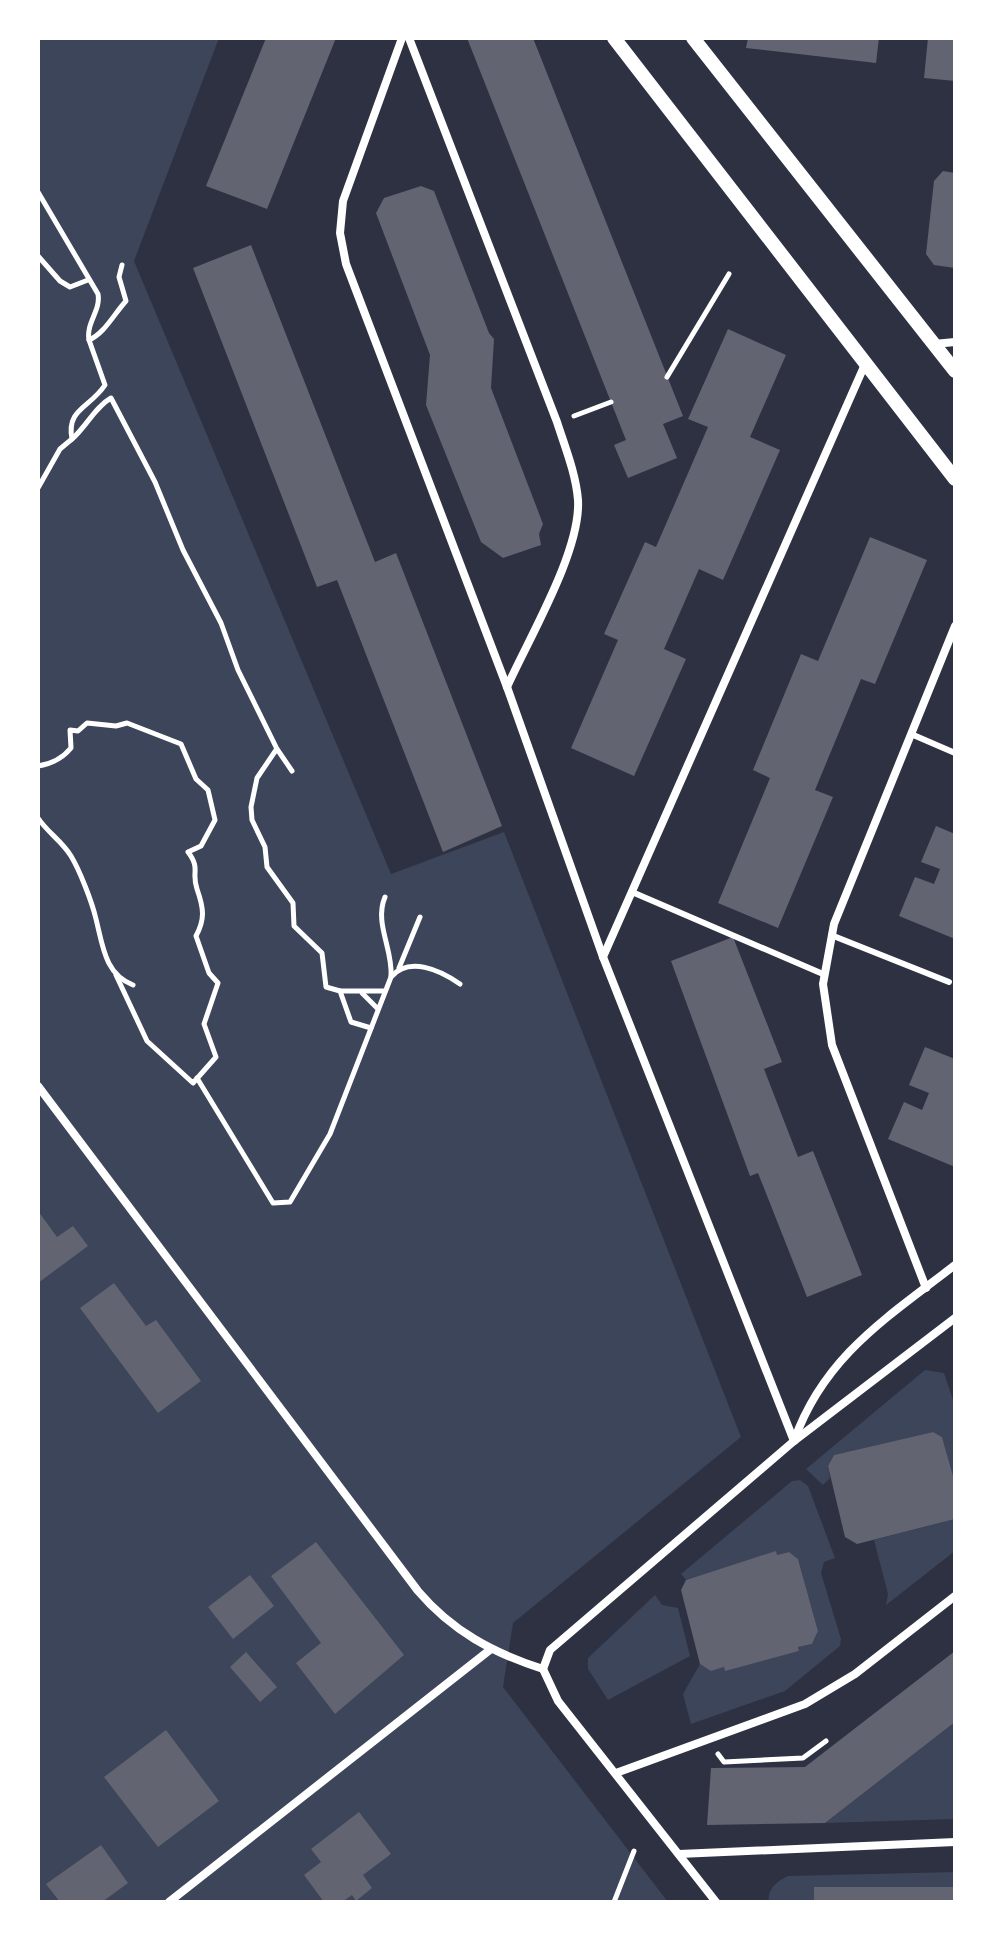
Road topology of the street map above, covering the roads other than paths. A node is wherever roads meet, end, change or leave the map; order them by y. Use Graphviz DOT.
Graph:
graph roads {
  1 [pos="402,38"];
  2 [pos="409,38"];
  3 [pos="614,38"];
  4 [pos="693,38"];
  5 [pos="955,342"];
  6 [pos="934,344"];
  7 [pos="866,361"];
  8 [pos="955,371"];
  9 [pos="955,479"];
  10 [pos="955,626"];
  11 [pos="507,687"];
  12 [pos="911,734"];
  13 [pos="955,753"];
  14 [pos="632,892"];
  15 [pos="831,935"];
  16 [pos="603,957"];
  17 [pos="823,974"];
  18 [pos="949,982"];
  19 [pos="38,1086"];
  20 [pos="955,1265"];
  21 [pos="926,1288"];
  22 [pos="955,1318"];
  23 [pos="794,1441"];
  24 [pos="955,1596"];
  25 [pos="491,1649"];
  26 [pos="543,1669"];
  27 [pos="616,1773"];
  28 [pos="955,1842"];
  29 [pos="679,1854"];
  30 [pos="169,1902"];
  31 [pos="716,1902"];
  1 -- 11 [label="street"];
  2 -- 11 [label="street"];
  3 -- 7 [label="street"];
  4 -- 6 [label="street"];
  5 -- 6 [label="street"];
  6 -- 8 [label="street"];
  7 -- 9 [label="street"];
  7 -- 14 [label="street"];
  10 -- 12 [label="street"];
  11 -- 16 [label="street"];
  12 -- 13 [label="lane"];
  12 -- 15 [label="street"];
  14 -- 16 [label="street"];
  14 -- 17 [label="lane"];
  15 -- 17 [label="street"];
  15 -- 18 [label="lane"];
  16 -- 23 [label="street"];
  17 -- 21 [label="street"];
  19 -- 25 [label="street"];
  20 -- 21 [label="street"];
  21 -- 23 [label="street"];
  22 -- 23 [label="street"];
  23 -- 26 [label="street"];
  24 -- 27 [label="street"];
  25 -- 26 [label="street"];
  25 -- 30 [label="street"];
  26 -- 27 [label="street"];
  27 -- 29 [label="street"];
  28 -- 29 [label="street"];
  29 -- 31 [label="street"];
}
